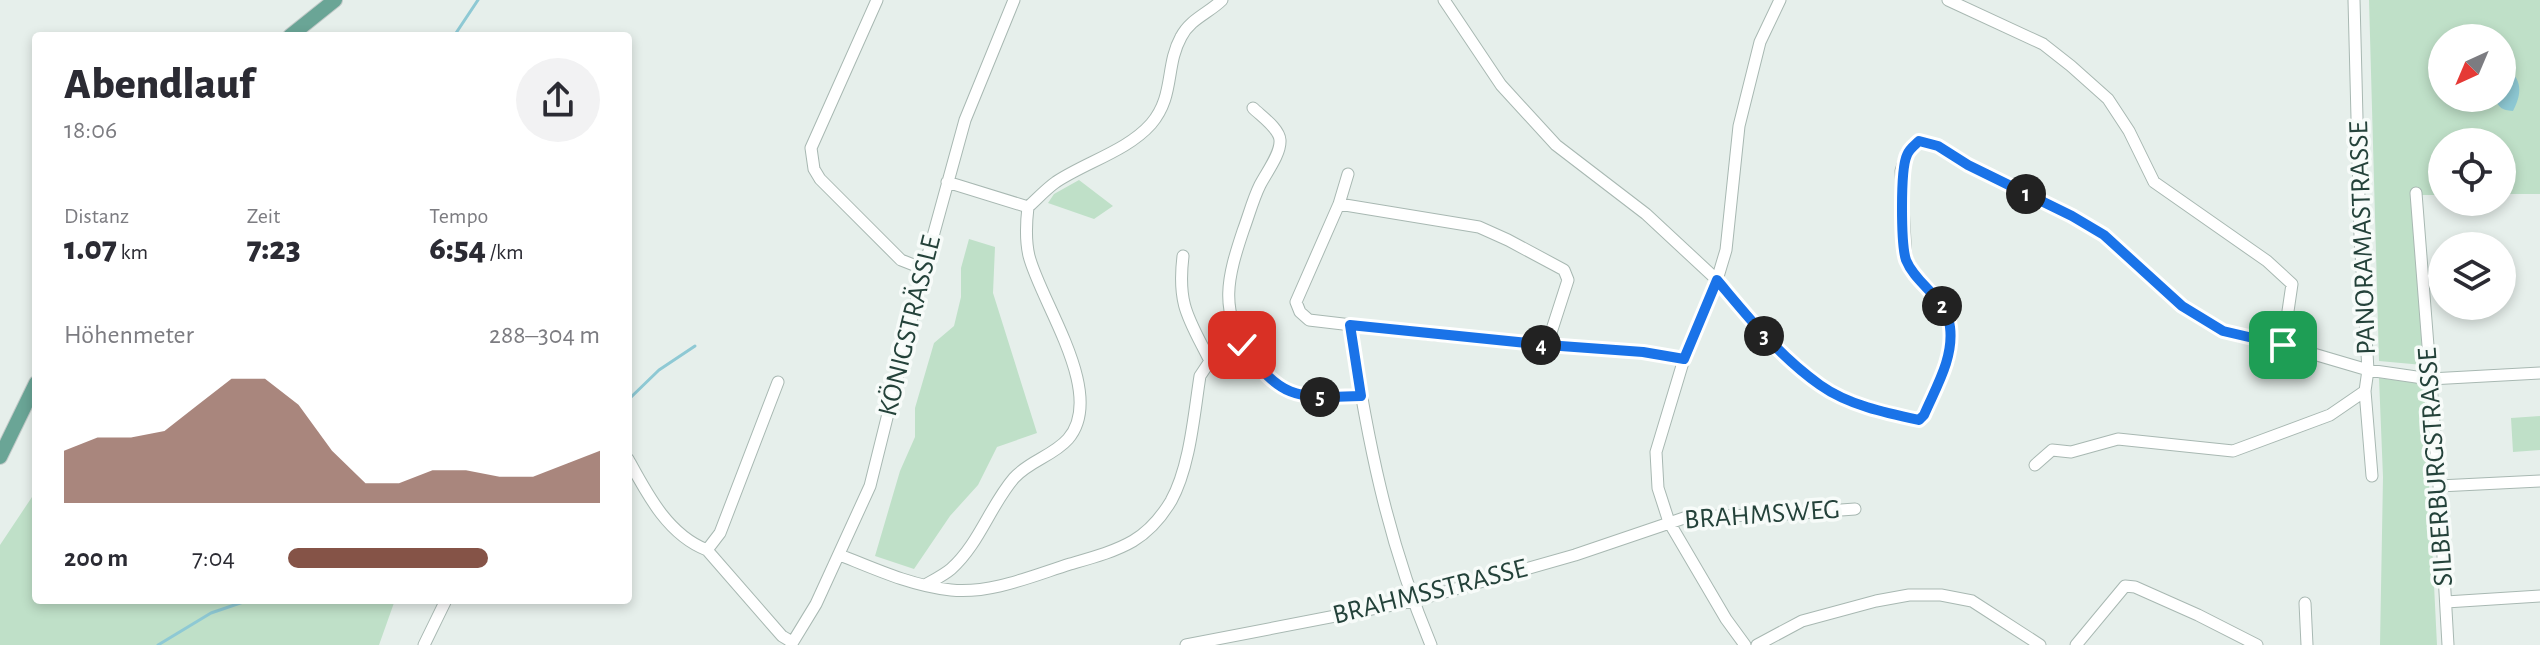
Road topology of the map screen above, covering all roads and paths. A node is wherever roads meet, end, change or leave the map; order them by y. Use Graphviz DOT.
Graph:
graph roads {
  1 [pos="335,0"];
  2 [pos="877,0"];
  3 [pos="1014,0"];
  4 [pos="1222,0"];
  5 [pos="1444,0"];
  6 [pos="1780,0"];
  7 [pos="1948,0"];
  8 [pos="2354,0"];
  9 [pos="295,32"];
  10 [pos="1253,108"];
  11 [pos="1348,174"];
  12 [pos="947,182"];
  13 [pos="2416,193"];
  14 [pos="1339,204"];
  15 [pos="1028,207"];
  16 [pos="1183,256"];
  17 [pos="924,269"];
  18 [pos="1717,280"];
  19 [pos="1350,325"];
  20 [pos="1547,345"];
  21 [pos="2283,345"];
  22 [pos="1252,358"];
  23 [pos="1684,359"];
  24 [pos="1210,361"];
  25 [pos="2368,370"];
  26 [pos="2540,373"];
  27 [pos="2430,379"];
  28 [pos="778,382"];
  29 [pos="32,391"];
  30 [pos="2365,391"];
  31 [pos="1361,396"];
  32 [pos="0,457"];
  33 [pos="2035,465"];
  34 [pos="632,466"];
  35 [pos="2372,476"];
  36 [pos="2540,481"];
  37 [pos="2439,486"];
  38 [pos="1855,509"];
  39 [pos="1669,522"];
  40 [pos="707,550"];
  41 [pos="840,555"];
  42 [pos="925,585"];
  43 [pos="2540,596"];
  44 [pos="1413,601"];
  45 [pos="2446,602"];
  46 [pos="2305,603"];
  47 [pos="444,604"];
  48 [pos="1208,642"];
  49 [pos="792,644"];
  50 [pos="424,645"];
  51 [pos="1186,645"];
  52 [pos="1431,645"];
  53 [pos="1745,645"];
  54 [pos="1757,645"];
  55 [pos="2040,645"];
  56 [pos="2076,645"];
  57 [pos="2257,645"];
  58 [pos="2307,645"];
  59 [pos="2448,645"];
  1 -- 9 [label="main road"];
  2 -- 17 [label="street"];
  3 -- 12 [label="street, KÖNIGSTRÄSSLE"];
  4 -- 15 [label="street"];
  5 -- 18 [label="street"];
  6 -- 18 [label="street"];
  7 -- 21 [label="street"];
  8 -- 25 [label="street, PANORAMASTRASSE"];
  10 -- 22 [label="street"];
  11 -- 14 [label="street"];
  12 -- 15 [label="street"];
  12 -- 17 [label="street, KÖNIGSTRÄSSLE"];
  13 -- 27 [label="street, SILBERBURGSTRASSE"];
  14 -- 19 [label="street"];
  14 -- 20 [label="street"];
  15 -- 42 [label="street"];
  16 -- 24 [label="street"];
  17 -- 41 [label="street, KÖNIGSTRÄSSLE"];
  18 -- 21 [label="street"];
  18 -- 23 [label="street"];
  19 -- 20 [label="street"];
  19 -- 31 [label="street"];
  20 -- 23 [label="street"];
  21 -- 25 [label="street"];
  22 -- 24 [label="street"];
  22 -- 31 [label="street"];
  23 -- 39 [label="street"];
  24 -- 42 [label="street"];
  25 -- 27 [label="street"];
  25 -- 30 [label="street, PANORAMASTRASSE"];
  26 -- 27 [label="street"];
  27 -- 37 [label="street, SILBERBURGSTRASSE"];
  28 -- 40 [label="street"];
  29 -- 32 [label="main road"];
  30 -- 33 [label="street"];
  30 -- 35 [label="street, PANORAMASTRASSE"];
  31 -- 44 [label="street"];
  34 -- 40 [label="street"];
  36 -- 37 [label="street"];
  37 -- 45 [label="street, SILBERBURGSTRASSE"];
  38 -- 39 [label="street, BRAHMSWEG"];
  39 -- 44 [label="street, BRAHMSSTRASSE"];
  39 -- 53 [label="street"];
  40 -- 49 [label="street"];
  41 -- 42 [label="street"];
  41 -- 49 [label="street, KÖNIGSTRÄSSLE"];
  43 -- 45 [label="street"];
  44 -- 48 [label="street, BRAHMSSTRASSE"];
  44 -- 52 [label="street"];
  45 -- 59 [label="street, SILBERBURGSTRASSE"];
  46 -- 58 [label="street"];
  47 -- 50 [label="street"];
  48 -- 51 [label="street, BRAHMSSTRASSE"];
  54 -- 55 [label="street"];
  56 -- 57 [label="street"];
}
